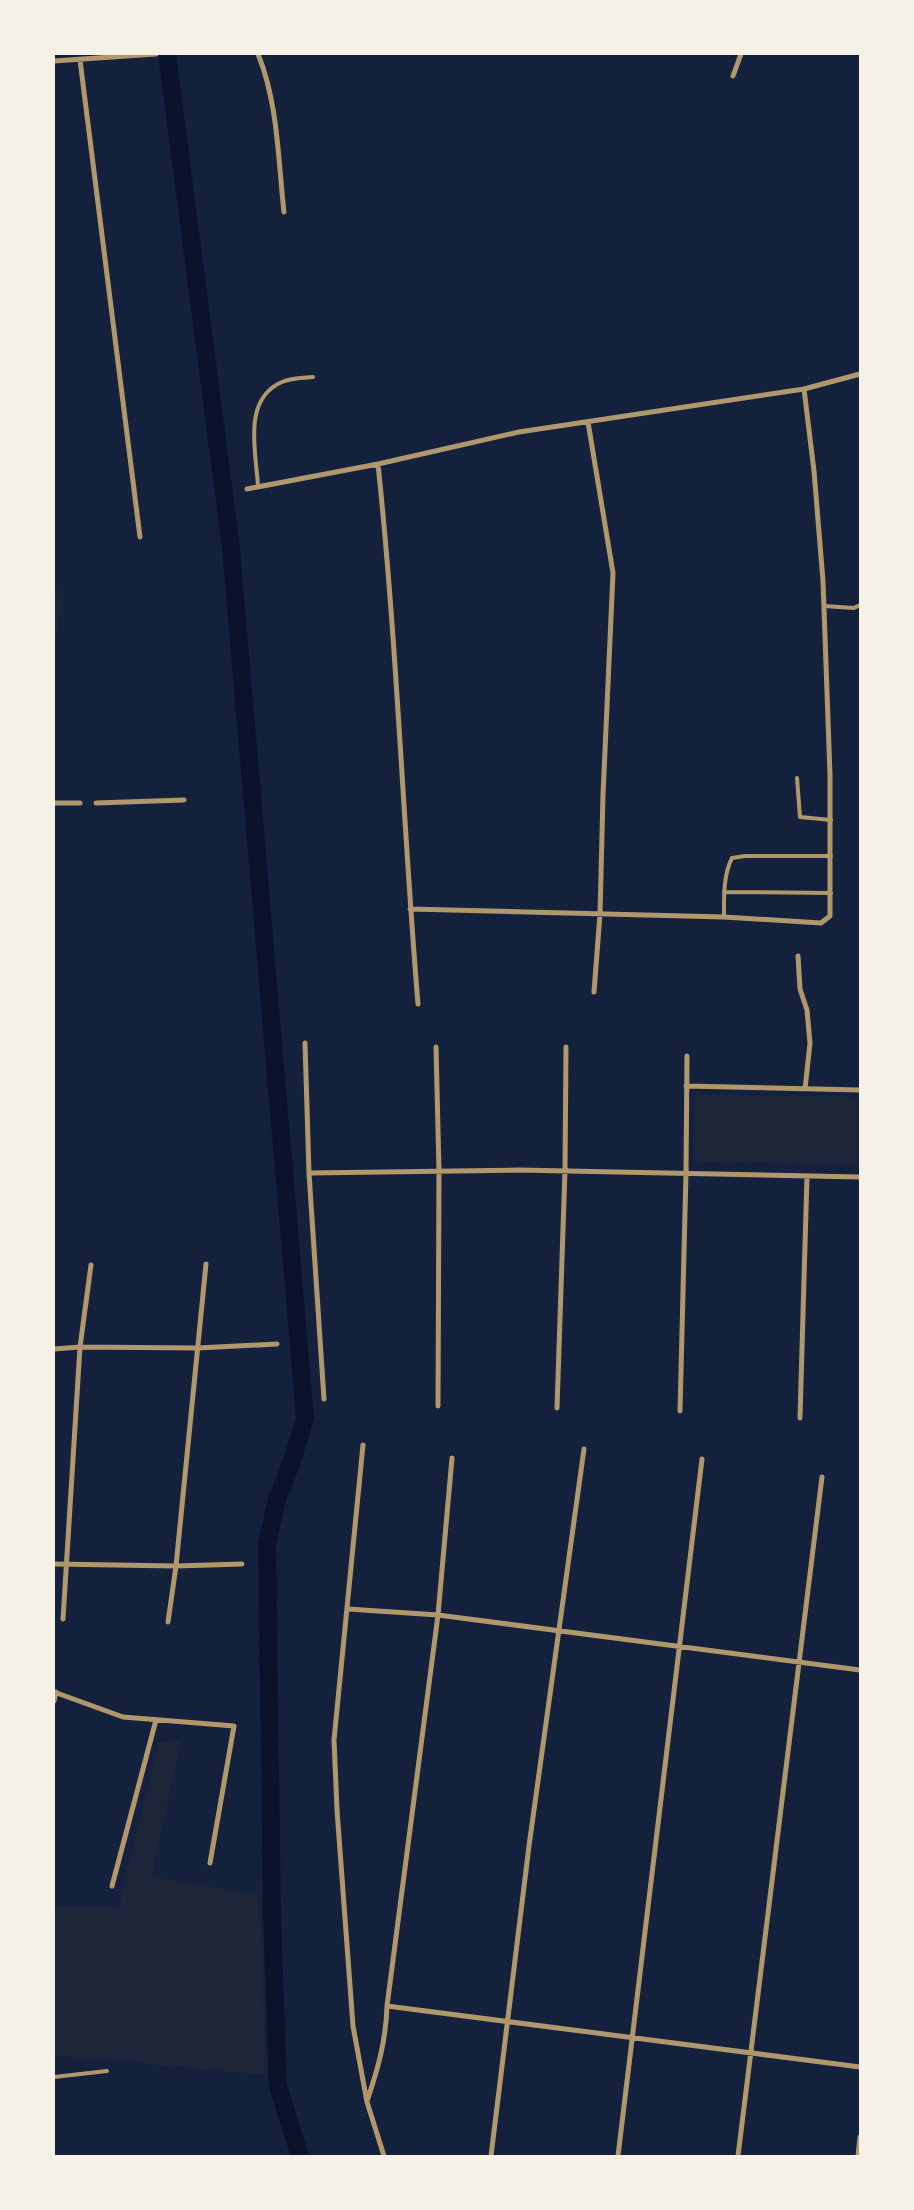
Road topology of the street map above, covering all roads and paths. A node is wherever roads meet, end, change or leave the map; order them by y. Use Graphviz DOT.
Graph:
graph roads {
  1 [pos="156,54"];
  2 [pos="258,54"];
  3 [pos="741,54"];
  4 [pos="80,60"];
  5 [pos="54,61"];
  6 [pos="733,76"];
  7 [pos="284,212"];
  8 [pos="860,374"];
  9 [pos="313,377"];
  10 [pos="804,389"];
  11 [pos="588,422"];
  12 [pos="378,464"];
  13 [pos="258,486"];
  14 [pos="247,488"];
  15 [pos="140,536"];
  16 [pos="860,605"];
  17 [pos="824,606"];
  18 [pos="797,778"];
  19 [pos="184,800"];
  20 [pos="54,803"];
  21 [pos="80,803"];
  22 [pos="96,803"];
  23 [pos="831,820"];
  24 [pos="831,856"];
  25 [pos="724,892"];
  26 [pos="831,893"];
  27 [pos="410,908"];
  28 [pos="600,914"];
  29 [pos="724,918"];
  30 [pos="798,956"];
  31 [pos="594,992"];
  32 [pos="418,1004"];
  33 [pos="305,1043"];
  34 [pos="436,1047"];
  35 [pos="566,1048"];
  36 [pos="687,1056"];
  37 [pos="686,1086"];
  38 [pos="805,1089"];
  39 [pos="860,1090"];
  40 [pos="565,1170"];
  41 [pos="438,1171"];
  42 [pos="309,1173"];
  43 [pos="686,1173"];
  44 [pos="807,1176"];
  45 [pos="860,1177"];
  46 [pos="206,1264"];
  47 [pos="91,1265"];
  48 [pos="277,1344"];
  49 [pos="80,1348"];
  50 [pos="198,1348"];
  51 [pos="54,1349"];
  52 [pos="324,1399"];
  53 [pos="438,1406"];
  54 [pos="557,1408"];
  55 [pos="680,1411"];
  56 [pos="800,1418"];
  57 [pos="364,1445"];
  58 [pos="584,1449"];
  59 [pos="452,1458"];
  60 [pos="702,1459"];
  61 [pos="822,1477"];
  62 [pos="54,1564"];
  63 [pos="66,1564"];
  64 [pos="242,1564"];
  65 [pos="176,1566"];
  66 [pos="348,1609"];
  67 [pos="438,1615"];
  68 [pos="64,1619"];
  69 [pos="168,1622"];
  70 [pos="558,1632"];
  71 [pos="678,1647"];
  72 [pos="800,1662"];
  73 [pos="860,1670"];
  74 [pos="55,1692"];
  75 [pos="54,1701"];
  76 [pos="156,1720"];
  77 [pos="210,1863"];
  78 [pos="112,1886"];
  79 [pos="387,2006"];
  80 [pos="507,2022"];
  81 [pos="633,2038"];
  82 [pos="750,2053"];
  83 [pos="860,2067"];
  84 [pos="107,2071"];
  85 [pos="54,2077"];
  86 [pos="367,2102"];
  87 [pos="860,2137"];
  88 [pos="384,2156"];
  89 [pos="491,2156"];
  90 [pos="618,2156"];
  91 [pos="738,2156"];
  92 [pos="858,2156"];
  1 -- 4 [label="street"];
  2 -- 7 [label="street"];
  3 -- 6 [label="street"];
  4 -- 5 [label="street"];
  4 -- 15 [label="street"];
  8 -- 10 [label="street"];
  9 -- 13 [label="lane"];
  10 -- 11 [label="street"];
  10 -- 17 [label="street"];
  11 -- 12 [label="street"];
  11 -- 28 [label="street"];
  12 -- 13 [label="street"];
  12 -- 27 [label="street"];
  13 -- 14 [label="street"];
  16 -- 17 [label="lane"];
  17 -- 23 [label="street"];
  18 -- 23 [label="lane"];
  19 -- 22 [label="street"];
  20 -- 21 [label="street"];
  23 -- 24 [label="street"];
  24 -- 25 [label="lane"];
  24 -- 26 [label="street"];
  25 -- 26 [label="lane"];
  25 -- 29 [label="lane"];
  26 -- 29 [label="street"];
  27 -- 28 [label="street"];
  27 -- 32 [label="street"];
  28 -- 29 [label="street"];
  28 -- 31 [label="street"];
  30 -- 38 [label="street"];
  33 -- 42 [label="street"];
  34 -- 41 [label="street"];
  35 -- 40 [label="street"];
  36 -- 37 [label="street"];
  37 -- 38 [label="street"];
  37 -- 43 [label="street"];
  38 -- 39 [label="street"];
  40 -- 41 [label="street"];
  40 -- 43 [label="street"];
  40 -- 54 [label="street"];
  41 -- 42 [label="street"];
  41 -- 53 [label="street"];
  42 -- 52 [label="street"];
  43 -- 44 [label="street"];
  43 -- 55 [label="street"];
  44 -- 45 [label="street"];
  44 -- 56 [label="street"];
  46 -- 50 [label="street"];
  47 -- 49 [label="street"];
  48 -- 50 [label="street"];
  49 -- 50 [label="street"];
  49 -- 51 [label="street"];
  49 -- 63 [label="street"];
  50 -- 65 [label="street"];
  57 -- 66 [label="street"];
  58 -- 70 [label="street"];
  59 -- 67 [label="street"];
  60 -- 71 [label="street"];
  61 -- 72 [label="street"];
  62 -- 63 [label="street"];
  63 -- 65 [label="street"];
  63 -- 68 [label="street"];
  64 -- 65 [label="street"];
  65 -- 69 [label="street"];
  66 -- 67 [label="street"];
  66 -- 86 [label="street"];
  67 -- 70 [label="street"];
  67 -- 79 [label="street"];
  70 -- 71 [label="street"];
  70 -- 80 [label="street"];
  71 -- 72 [label="street"];
  71 -- 81 [label="street"];
  72 -- 73 [label="street"];
  72 -- 82 [label="street"];
  74 -- 75 [label="street"];
  74 -- 76 [label="street"];
  76 -- 77 [label="street"];
  76 -- 78 [label="street"];
  79 -- 80 [label="street"];
  79 -- 86 [label="street"];
  80 -- 81 [label="street"];
  80 -- 89 [label="street"];
  81 -- 82 [label="street"];
  81 -- 90 [label="street"];
  82 -- 83 [label="street"];
  82 -- 91 [label="street"];
  84 -- 85 [label="lane"];
  86 -- 88 [label="street"];
  87 -- 92 [label="street"];
}
